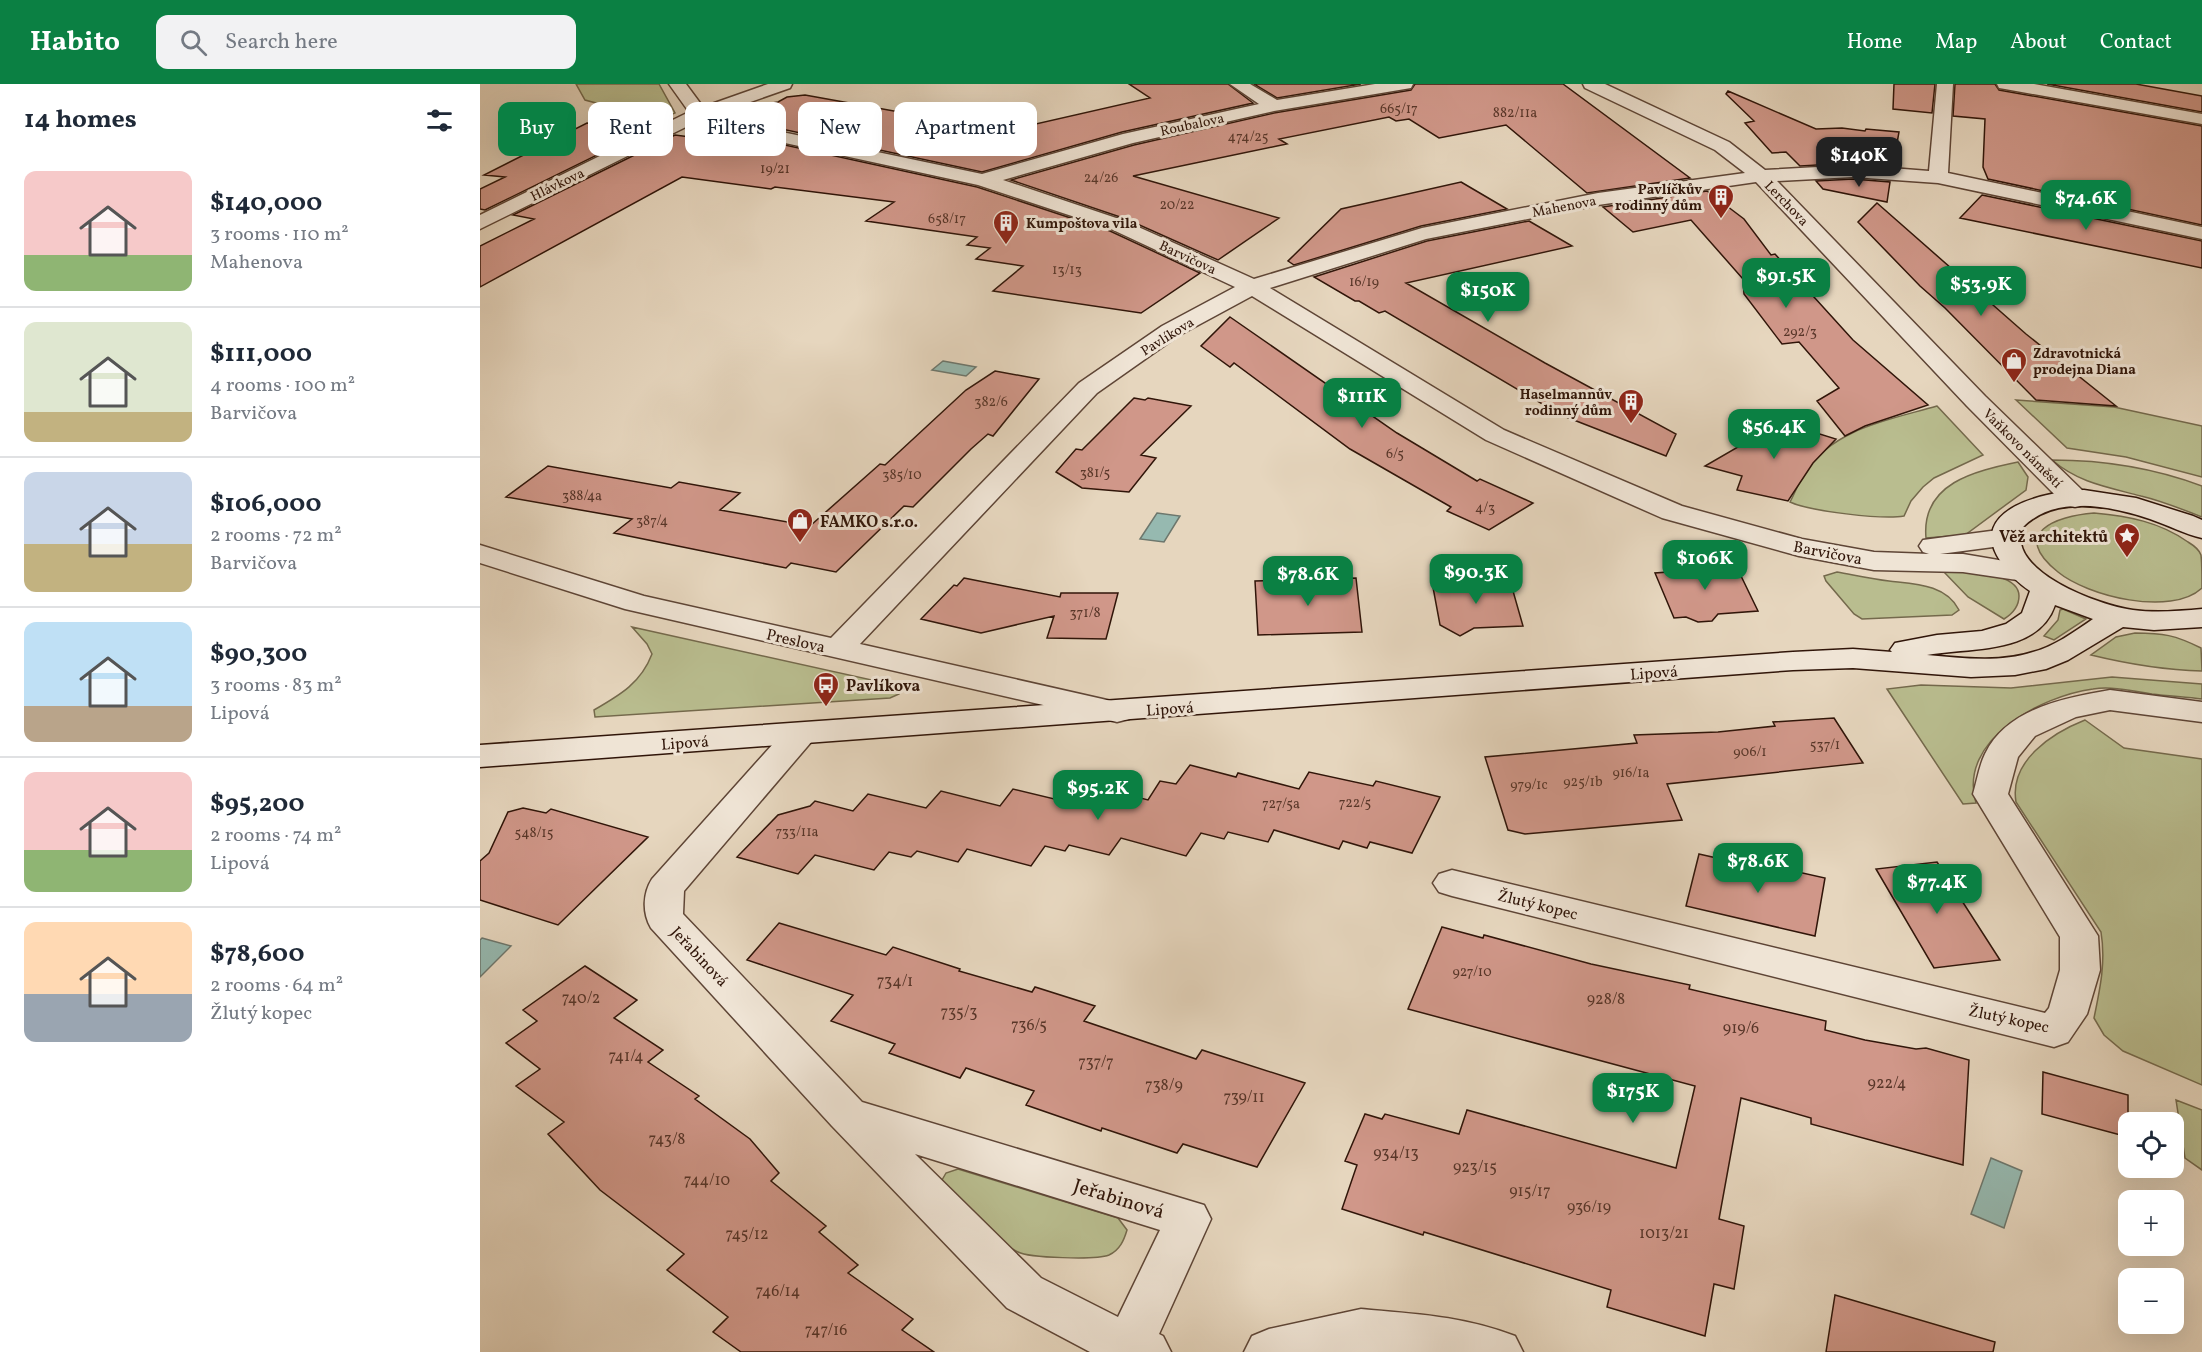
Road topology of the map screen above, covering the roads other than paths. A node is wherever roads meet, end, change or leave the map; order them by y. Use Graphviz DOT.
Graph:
graph roads {
  1 [pos="677,84"];
  2 [pos="784,84"];
  3 [pos="1238,84"];
  4 [pos="1405,84"];
  5 [pos="1591,84"];
  6 [pos="1945,84"];
  7 [pos="2005,84"];
  8 [pos="690,102"];
  9 [pos="733,102"];
  10 [pos="1274,106"];
  11 [pos="2202,119"];
  12 [pos="685,121"];
  13 [pos="786,138"];
  14 [pos="1761,176"];
  15 [pos="1938,177"];
  16 [pos="982,180"];
  17 [pos="480,223"];
  18 [pos="2202,233"];
  19 [pos="1252,287"];
  20 [pos="1972,396"];
  21 [pos="1639,496"];
  22 [pos="2075,499"];
  23 [pos="2202,530"];
  24 [pos="2006,538"];
  25 [pos="480,554"];
  26 [pos="2035,580"];
  27 [pos="2118,616"];
  28 [pos="2200,620"];
  29 [pos="837,650"];
  30 [pos="1859,659"];
  31 [pos="1117,712"];
  32 [pos="2202,712"];
  33 [pos="801,734"];
  34 [pos="480,756"];
  35 [pos="1452,883"];
  36 [pos="847,1114"];
  37 [pos="1137,1350"];
  38 [pos="1269,1352"];
  39 [pos="1498,1352"];
  1 -- 8 [label="street"];
  2 -- 9 [label="street, Hlávkova"];
  3 -- 10 [label="street"];
  4 -- 10 [label="street, Roubalova"];
  5 -- 14 [label="street, Lerchova"];
  6 -- 15 [label="street"];
  7 -- 11 [label="street"];
  10 -- 16 [label="street, Roubalova"];
  12 -- 17 [label="street, Hlávkova"];
  13 -- 16 [label="street, Barvičova"];
  14 -- 15 [label="street, Mahenova"];
  14 -- 19 [label="street, Mahenova"];
  14 -- 20 [label="street, Lerchova"];
  15 -- 18 [label="street, Mahenova"];
  16 -- 19 [label="street, Barvičova"];
  19 -- 21 [label="street, Barvičova"];
  19 -- 29 [label="street, Pavlíkova"];
  20 -- 22 [label="street, Vaňkovo náměstí"];
  21 -- 24 [label="street, Barvičova"];
  21 -- 26 [label="street, Barvičova"];
  22 -- 23 [label="street, Vaňkovo náměstí"];
  22 -- 24 [label="street, Vaňkovo náměstí"];
  24 -- 26 [label="street"];
  25 -- 29 [label="street, Preslova"];
  26 -- 27 [label="street"];
  26 -- 30 [label="street, Lipová"];
  27 -- 28 [label="street"];
  27 -- 30 [label="street, Lipová"];
  29 -- 31 [label="street, Preslova"];
  30 -- 31 [label="street, Lipová"];
  31 -- 33 [label="street, Lipová"];
  32 -- 35 [label="street, Žlutý kopec"];
  33 -- 34 [label="street, Lipová"];
  33 -- 36 [label="street, Jeřabinová"];
  36 -- 37 [label="street, Jeřabinová"];
  36 -- 37 [label="street, Jeřabinová"];
  38 -- 39 [label="street"];
}
